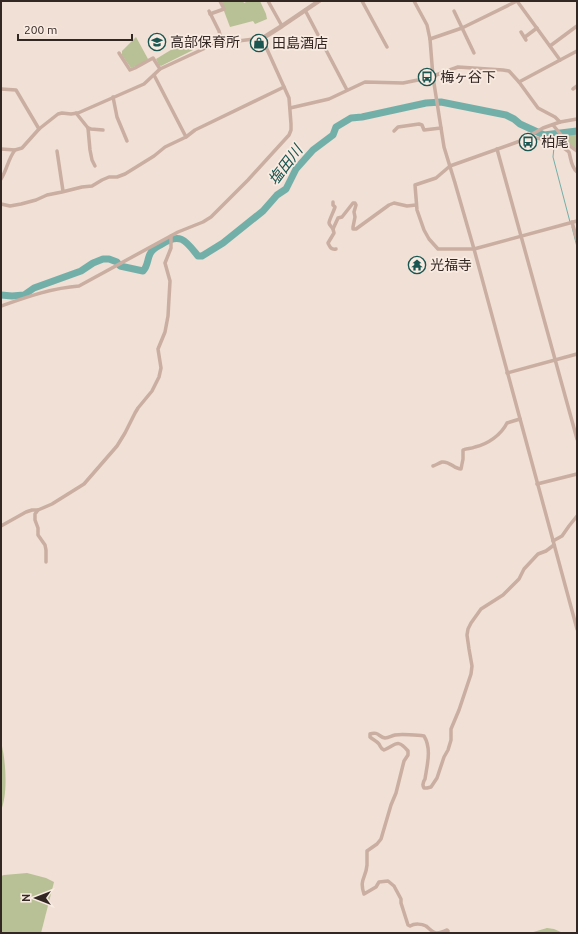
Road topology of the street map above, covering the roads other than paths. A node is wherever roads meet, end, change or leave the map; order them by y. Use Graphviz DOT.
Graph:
graph roads {
  1 [pos="220,1"];
  2 [pos="268,1"];
  3 [pos="319,1"];
  4 [pos="362,1"];
  5 [pos="414,1"];
  6 [pos="517,1"];
  7 [pos="305,10"];
  8 [pos="454,11"];
  9 [pos="282,26"];
  10 [pos="577,26"];
  11 [pos="462,28"];
  12 [pos="537,28"];
  13 [pos="521,32"];
  14 [pos="263,38"];
  15 [pos="430,39"];
  16 [pos="222,43"];
  17 [pos="550,46"];
  18 [pos="387,47"];
  19 [pos="577,51"];
  20 [pos="119,53"];
  21 [pos="474,54"];
  22 [pos="560,60"];
  23 [pos="160,69"];
  24 [pos="154,75"];
  25 [pos="433,77"];
  26 [pos="518,82"];
  27 [pos="284,87"];
  28 [pos="1,89"];
  29 [pos="347,90"];
  30 [pos="112,97"];
  31 [pos="290,108"];
  32 [pos="76,113"];
  33 [pos="577,119"];
  34 [pos="560,122"];
  35 [pos="553,125"];
  36 [pos="88,128"];
  37 [pos="441,128"];
  38 [pos="39,129"];
  39 [pos="103,130"];
  40 [pos="394,131"];
  41 [pos="531,136"];
  42 [pos="186,137"];
  43 [pos="127,141"];
  44 [pos="1,149"];
  45 [pos="497,149"];
  46 [pos="15,150"];
  47 [pos="57,151"];
  48 [pos="577,151"];
  49 [pos="94,166"];
  50 [pos="450,166"];
  51 [pos="577,172"];
  52 [pos="1,179"];
  53 [pos="63,191"];
  54 [pos="333,202"];
  55 [pos="1,204"];
  56 [pos="416,205"];
  57 [pos="577,221"];
  58 [pos="572,222"];
  59 [pos="333,229"];
  60 [pos="171,236"];
  61 [pos="521,237"];
  62 [pos="577,240"];
  63 [pos="336,249"];
  64 [pos="474,249"];
  65 [pos="1,306"];
  66 [pos="577,354"];
  67 [pos="555,361"];
  68 [pos="507,373"];
  69 [pos="520,419"];
  70 [pos="577,440"];
  71 [pos="433,466"];
  72 [pos="577,474"];
  73 [pos="537,484"];
  74 [pos="38,510"];
  75 [pos="577,516"];
  76 [pos="1,526"];
  77 [pos="553,543"];
  78 [pos="46,562"];
  79 [pos="577,628"];
  80 [pos="446,933"];
  1 -- 16 [label="street"];
  2 -- 9 [label="street"];
  3 -- 7 [label="street"];
  4 -- 18 [label="street"];
  5 -- 15 [label="street"];
  6 -- 11 [label="street"];
  6 -- 12 [label="street"];
  7 -- 9 [label="street"];
  7 -- 29 [label="street"];
  8 -- 11 [label="street"];
  9 -- 14 [label="street"];
  10 -- 17 [label="street"];
  11 -- 15 [label="street"];
  11 -- 21 [label="street"];
  12 -- 13 [label="street"];
  12 -- 17 [label="street"];
  14 -- 16 [label="street"];
  14 -- 27 [label="street"];
  15 -- 25 [label="street"];
  16 -- 23 [label="street"];
  17 -- 22 [label="street"];
  19 -- 22 [label="street"];
  20 -- 23 [label="street"];
  22 -- 26 [label="street"];
  23 -- 24 [label="street"];
  24 -- 30 [label="street"];
  24 -- 42 [label="street"];
  25 -- 26 [label="street"];
  25 -- 29 [label="street"];
  25 -- 37 [label="street"];
  26 -- 34 [label="street"];
  27 -- 31 [label="street"];
  27 -- 42 [label="street"];
  28 -- 38 [label="street"];
  29 -- 31 [label="street"];
  30 -- 32 [label="street"];
  30 -- 43 [label="street"];
  31 -- 60 [label="street"];
  32 -- 36 [label="street"];
  32 -- 38 [label="street"];
  33 -- 34 [label="street"];
  34 -- 35 [label="street"];
  35 -- 41 [label="street"];
  35 -- 48 [label="street"];
  36 -- 39 [label="street"];
  36 -- 49 [label="street"];
  37 -- 40 [label="street"];
  37 -- 50 [label="street"];
  38 -- 46 [label="street"];
  41 -- 45 [label="street"];
  41 -- 51 [label="street"];
  42 -- 53 [label="street"];
  44 -- 46 [label="street"];
  45 -- 50 [label="street"];
  45 -- 61 [label="street"];
  46 -- 52 [label="street"];
  47 -- 53 [label="street"];
  50 -- 56 [label="street"];
  50 -- 64 [label="street"];
  53 -- 55 [label="street"];
  54 -- 59 [label="street"];
  56 -- 59 [label="street"];
  56 -- 64 [label="street"];
  57 -- 58 [label="street"];
  58 -- 61 [label="street"];
  58 -- 62 [label="street"];
  59 -- 63 [label="street"];
  60 -- 65 [label="street"];
  60 -- 74 [label="street"];
  61 -- 64 [label="street"];
  61 -- 67 [label="street"];
  64 -- 68 [label="street"];
  66 -- 67 [label="street"];
  67 -- 68 [label="street"];
  67 -- 70 [label="street"];
  68 -- 69 [label="street"];
  69 -- 71 [label="street"];
  69 -- 73 [label="street"];
  72 -- 73 [label="street"];
  73 -- 77 [label="street"];
  74 -- 76 [label="street"];
  74 -- 78 [label="street"];
  75 -- 77 [label="street"];
  77 -- 79 [label="street"];
  77 -- 80 [label="street"];
}
